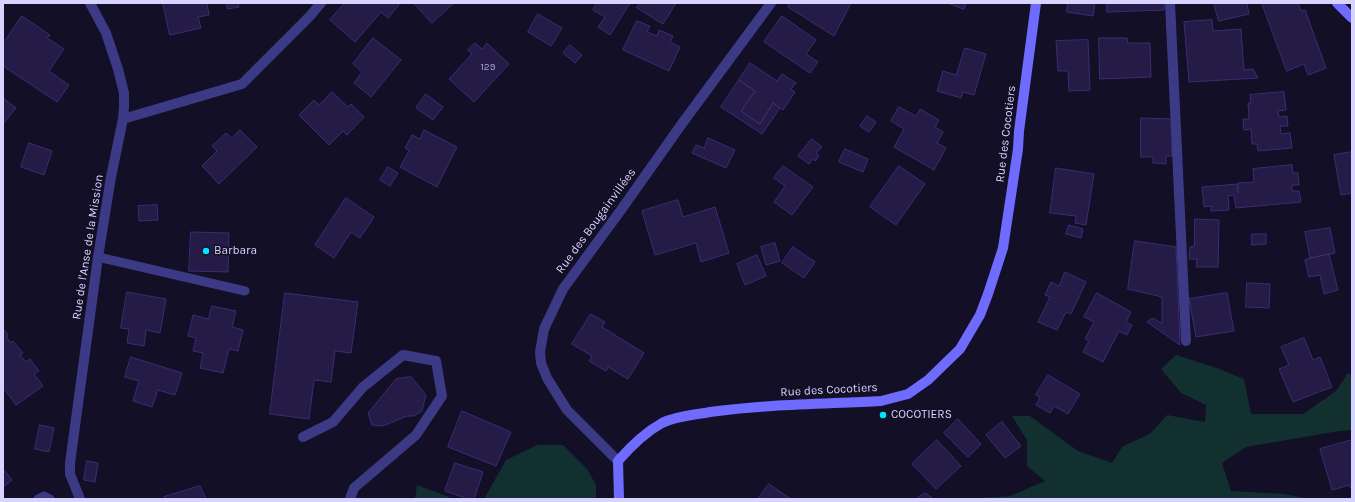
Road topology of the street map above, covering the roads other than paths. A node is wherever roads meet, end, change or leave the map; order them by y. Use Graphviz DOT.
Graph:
graph roads {
  1 [pos="90,3"];
  2 [pos="321,3"];
  3 [pos="771,3"];
  4 [pos="1036,3"];
  5 [pos="1170,3"];
  6 [pos="1337,3"];
  7 [pos="1352,18"];
  8 [pos="123,119"];
  9 [pos="98,257"];
  10 [pos="245,292"];
  11 [pos="1186,341"];
  12 [pos="303,437"];
  13 [pos="618,461"];
  14 [pos="38,499"];
  15 [pos="50,499"];
  16 [pos="80,499"];
  17 [pos="350,499"];
  18 [pos="619,499"];
  1 -- 8 [label="street, Rue de l'Anse de la Mission"];
  2 -- 8 [label="street"];
  3 -- 13 [label="street, Rue des Bougainvillées"];
  4 -- 13 [label="street, Rue des Cocotiers"];
  5 -- 11 [label="street"];
  6 -- 7 [label="street"];
  8 -- 9 [label="street, Rue de l'Anse de la Mission"];
  9 -- 10 [label="lane"];
  9 -- 16 [label="street, Rue de l'Anse de la Mission"];
  12 -- 17 [label="street"];
  13 -- 18 [label="street"];
  14 -- 15 [label="lane"];
}
